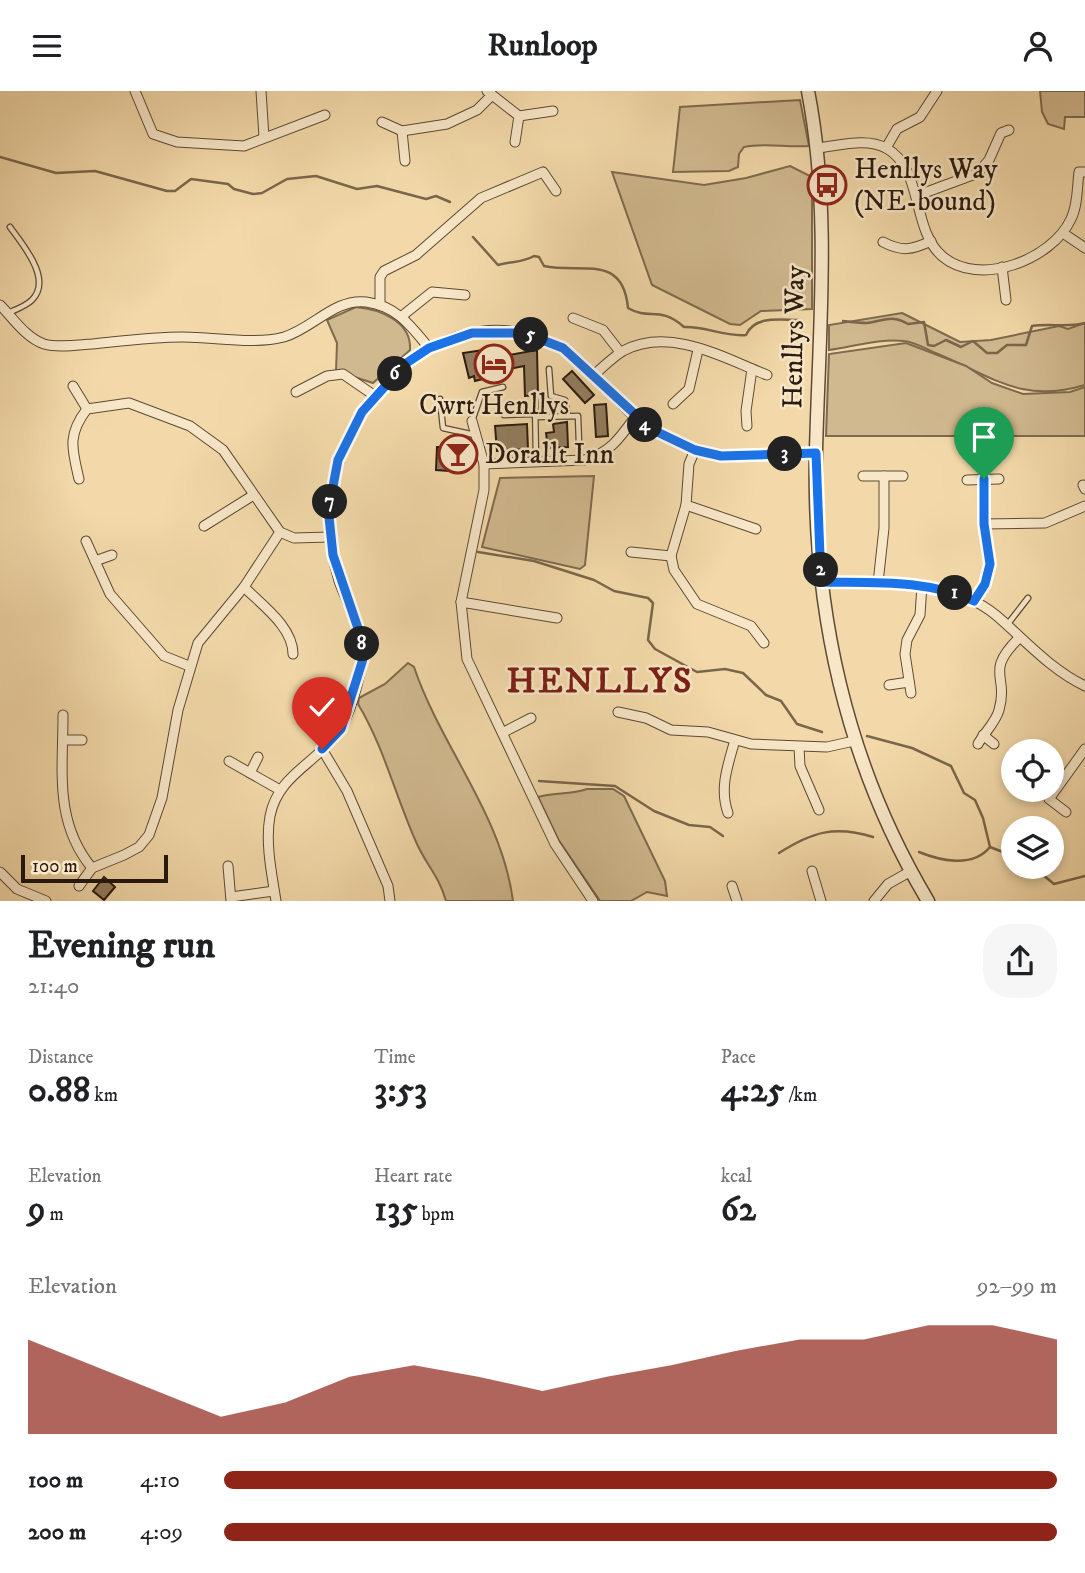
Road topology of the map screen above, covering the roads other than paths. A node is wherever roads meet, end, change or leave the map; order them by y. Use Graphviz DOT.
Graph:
graph roads {
  1 [pos="135,91"];
  2 [pos="261,91"];
  3 [pos="808,91"];
  4 [pos="937,91"];
  5 [pos="490,93"];
  6 [pos="553,111"];
  7 [pos="325,115"];
  8 [pos="519,116"];
  9 [pos="383,122"];
  10 [pos="1009,130"];
  11 [pos="402,131"];
  12 [pos="264,137"];
  13 [pos="514,142"];
  14 [pos="817,148"];
  15 [pos="886,148"];
  16 [pos="405,160"];
  17 [pos="1085,172"];
  18 [pos="556,191"];
  19 [pos="916,196"];
  20 [pos="9,227"];
  21 [pos="1063,233"];
  22 [pos="883,241"];
  23 [pos="931,241"];
  24 [pos="1085,248"];
  25 [pos="1002,267"];
  26 [pos="465,295"];
  27 [pos="1006,300"];
  28 [pos="0,305"];
  29 [pos="380,305"];
  30 [pos="7,313"];
  31 [pos="402,316"];
  32 [pos="573,318"];
  33 [pos="429,348"];
  34 [pos="698,350"];
  35 [pos="620,352"];
  36 [pos="549,369"];
  37 [pos="752,369"];
  38 [pos="767,375"];
  39 [pos="594,376"];
  40 [pos="73,386"];
  41 [pos="503,387"];
  42 [pos="296,392"];
  43 [pos="374,395"];
  44 [pos="440,399"];
  45 [pos="535,400"];
  46 [pos="673,404"];
  47 [pos="87,409"];
  48 [pos="504,415"];
  49 [pos="535,416"];
  50 [pos="568,416"];
  51 [pos="635,417"];
  52 [pos="472,421"];
  53 [pos="747,426"];
  54 [pos="476,435"];
  55 [pos="579,443"];
  56 [pos="695,450"];
  57 [pos="816,453"];
  58 [pos="536,462"];
  59 [pos="484,464"];
  60 [pos="863,476"];
  61 [pos="884,476"];
  62 [pos="903,476"];
  63 [pos="79,479"];
  64 [pos="984,479"];
  65 [pos="999,479"];
  66 [pos="967,480"];
  67 [pos="252,496"];
  68 [pos="686,505"];
  69 [pos="1085,506"];
  70 [pos="984,524"];
  71 [pos="204,526"];
  72 [pos="756,529"];
  73 [pos="280,532"];
  74 [pos="330,537"];
  75 [pos="86,541"];
  76 [pos="631,552"];
  77 [pos="112,555"];
  78 [pos="671,556"];
  79 [pos="95,561"];
  80 [pos="821,582"];
  81 [pos="878,583"];
  82 [pos="922,585"];
  83 [pos="244,587"];
  84 [pos="1028,598"];
  85 [pos="974,601"];
  86 [pos="461,602"];
  87 [pos="558,618"];
  88 [pos="1007,625"];
  89 [pos="1019,638"];
  90 [pos="764,643"];
  91 [pos="293,654"];
  92 [pos="189,666"];
  93 [pos="909,683"];
  94 [pos="889,685"];
  95 [pos="1085,686"];
  96 [pos="911,693"];
  97 [pos="618,712"];
  98 [pos="63,715"];
  99 [pos="531,718"];
  100 [pos="504,732"];
  101 [pos="63,740"];
  102 [pos="82,740"];
  103 [pos="735,740"];
  104 [pos="854,741"];
  105 [pos="994,744"];
  106 [pos="799,747"];
  107 [pos="322,749"];
  108 [pos="1085,749"];
  109 [pos="258,757"];
  110 [pos="229,761"];
  111 [pos="250,773"];
  112 [pos="280,790"];
  113 [pos="819,810"];
  114 [pos="1066,812"];
  115 [pos="728,813"];
  116 [pos="228,866"];
  117 [pos="92,867"];
  118 [pos="812,871"];
  119 [pos="911,871"];
  120 [pos="0,872"];
  121 [pos="79,886"];
  122 [pos="732,886"];
  123 [pos="275,896"];
  124 [pos="231,899"];
  125 [pos="46,901"];
  126 [pos="390,901"];
  127 [pos="593,901"];
  128 [pos="737,901"];
  129 [pos="821,901"];
  130 [pos="874,901"];
  131 [pos="928,901"];
  1 -- 12 [label="street"];
  2 -- 12 [label="street"];
  3 -- 14 [label="street, Henllys Way"];
  4 -- 15 [label="street"];
  5 -- 8 [label="street"];
  5 -- 11 [label="street"];
  6 -- 8 [label="street"];
  7 -- 12 [label="street"];
  8 -- 13 [label="street"];
  9 -- 11 [label="street"];
  10 -- 19 [label="street"];
  11 -- 16 [label="street"];
  14 -- 15 [label="street"];
  14 -- 57 [label="street, Henllys Way"];
  15 -- 19 [label="street"];
  17 -- 21 [label="street"];
  18 -- 29 [label="street"];
  19 -- 23 [label="street"];
  20 -- 30 [label="lane"];
  21 -- 24 [label="street"];
  21 -- 25 [label="street"];
  22 -- 23 [label="street"];
  23 -- 25 [label="street"];
  25 -- 27 [label="street"];
  26 -- 31 [label="street"];
  28 -- 30 [label="street"];
  29 -- 30 [label="street"];
  29 -- 31 [label="street"];
  31 -- 33 [label="street"];
  32 -- 35 [label="street"];
  33 -- 39 [label="street"];
  33 -- 43 [label="street"];
  34 -- 35 [label="street"];
  34 -- 37 [label="street"];
  34 -- 46 [label="street"];
  35 -- 39 [label="street"];
  36 -- 50 [label="lane"];
  37 -- 38 [label="street"];
  37 -- 53 [label="street"];
  39 -- 51 [label="street"];
  40 -- 47 [label="street"];
  41 -- 52 [label="lane"];
  42 -- 43 [label="street"];
  43 -- 74 [label="street"];
  44 -- 54 [label="lane"];
  45 -- 49 [label="lane"];
  47 -- 63 [label="street"];
  47 -- 67 [label="street"];
  48 -- 49 [label="lane"];
  49 -- 50 [label="lane"];
  49 -- 58 [label="lane"];
  50 -- 55 [label="lane"];
  51 -- 56 [label="street"];
  51 -- 58 [label="street"];
  52 -- 54 [label="street"];
  54 -- 59 [label="street"];
  56 -- 57 [label="street"];
  56 -- 68 [label="street"];
  57 -- 80 [label="street, Henllys Way"];
  58 -- 59 [label="street"];
  59 -- 86 [label="street"];
  60 -- 61 [label="street"];
  61 -- 62 [label="street"];
  61 -- 81 [label="street"];
  64 -- 65 [label="street"];
  64 -- 66 [label="street"];
  64 -- 70 [label="street"];
  67 -- 71 [label="street"];
  67 -- 73 [label="street"];
  68 -- 72 [label="street"];
  68 -- 78 [label="street"];
  69 -- 70 [label="street"];
  70 -- 85 [label="street"];
  73 -- 74 [label="street"];
  73 -- 83 [label="street"];
  74 -- 107 [label="street"];
  75 -- 79 [label="street"];
  76 -- 78 [label="street"];
  77 -- 79 [label="street"];
  78 -- 90 [label="street"];
  79 -- 92 [label="street"];
  80 -- 81 [label="street"];
  80 -- 104 [label="street, Henllys Way"];
  81 -- 82 [label="street"];
  82 -- 85 [label="street"];
  82 -- 93 [label="street"];
  83 -- 91 [label="street"];
  83 -- 92 [label="street"];
  84 -- 88 [label="lane"];
  85 -- 88 [label="street"];
  86 -- 87 [label="street"];
  86 -- 100 [label="street"];
  88 -- 89 [label="street"];
  89 -- 95 [label="street"];
  89 -- 105 [label="street"];
  92 -- 117 [label="street"];
  93 -- 94 [label="street"];
  93 -- 96 [label="street"];
  97 -- 103 [label="street"];
  98 -- 101 [label="street"];
  99 -- 100 [label="street"];
  100 -- 127 [label="street"];
  101 -- 102 [label="street"];
  101 -- 117 [label="street"];
  103 -- 106 [label="street"];
  103 -- 115 [label="street"];
  104 -- 106 [label="street"];
  104 -- 119 [label="street, Henllys Way"];
  106 -- 113 [label="street"];
  107 -- 112 [label="street"];
  107 -- 126 [label="street"];
  108 -- 114 [label="street"];
  109 -- 111 [label="street"];
  110 -- 111 [label="street"];
  111 -- 112 [label="street"];
  112 -- 123 [label="street"];
  116 -- 124 [label="street"];
  117 -- 121 [label="street"];
  118 -- 129 [label="street"];
  119 -- 130 [label="street"];
  119 -- 131 [label="street, Henllys Way"];
  120 -- 125 [label="street"];
  122 -- 128 [label="street"];
  123 -- 124 [label="street"];
}
